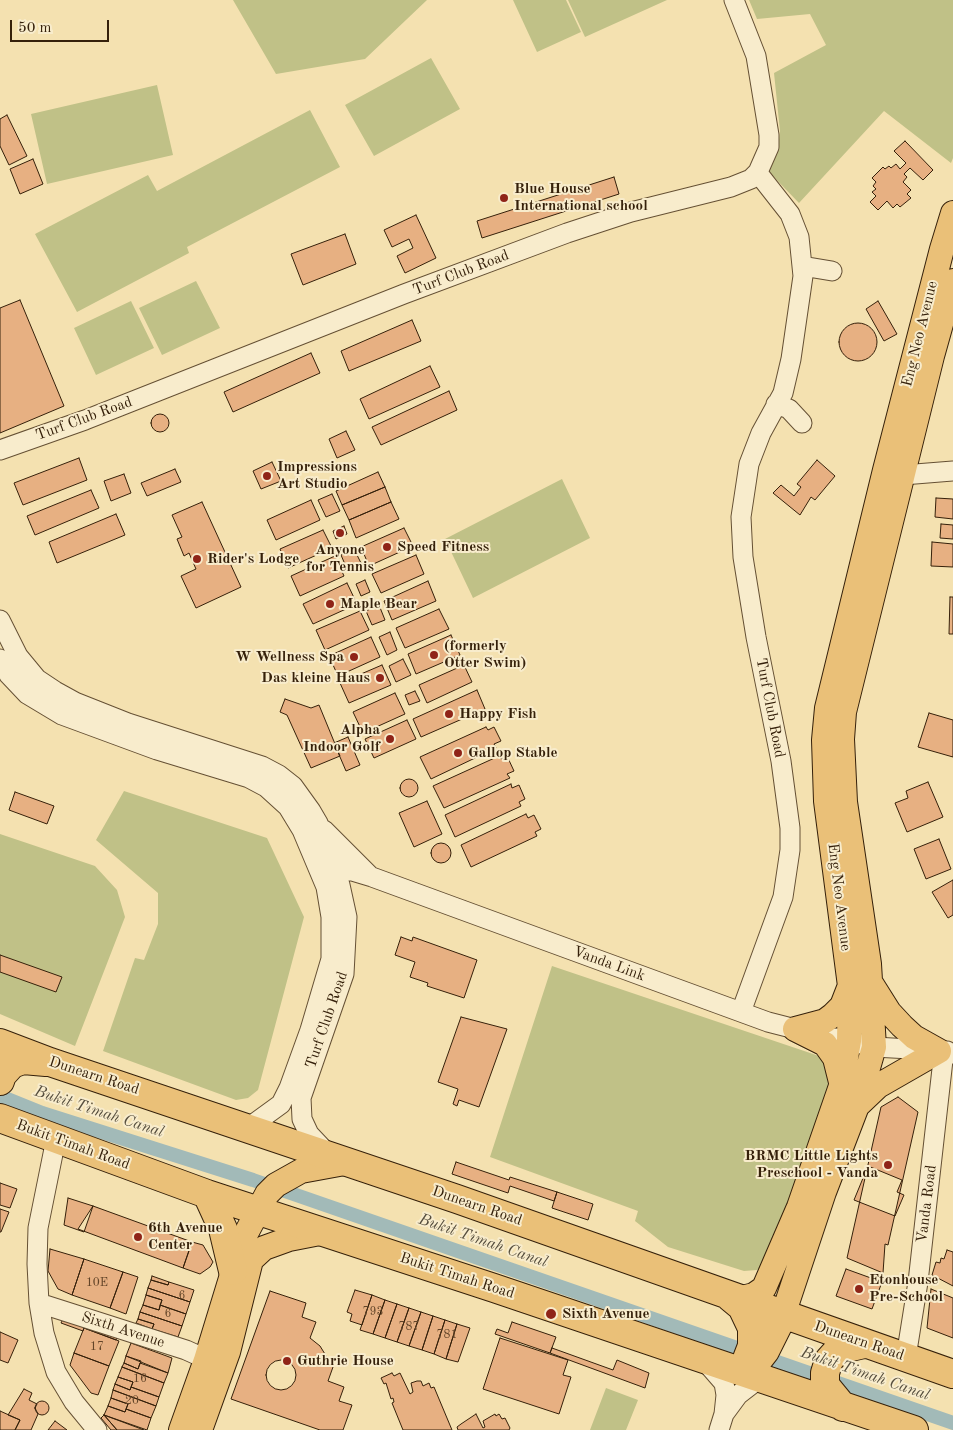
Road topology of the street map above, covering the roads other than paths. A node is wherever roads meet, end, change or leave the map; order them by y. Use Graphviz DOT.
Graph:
graph roads {
  1 [pos="734,0"];
  2 [pos="761,177"];
  3 [pos="953,213"];
  4 [pos="802,266"];
  5 [pos="832,271"];
  6 [pos="953,281"];
  7 [pos="776,404"];
  8 [pos="802,423"];
  9 [pos="0,450"];
  10 [pos="896,466"];
  11 [pos="945,471"];
  12 [pos="0,620"];
  13 [pos="0,659"];
  14 [pos="318,823"];
  15 [pos="328,870"];
  16 [pos="372,877"];
  17 [pos="861,985"];
  18 [pos="741,1012"];
  19 [pos="796,1029"];
  20 [pos="849,1041"];
  21 [pos="0,1042"];
  22 [pos="874,1047"];
  23 [pos="947,1050"];
  24 [pos="50,1062"];
  25 [pos="1,1078"];
  26 [pos="841,1086"];
  27 [pos="857,1106"];
  28 [pos="4,1118"];
  29 [pos="248,1128"];
  30 [pos="56,1139"];
  31 [pos="340,1159"];
  32 [pos="207,1194"];
  33 [pos="262,1202"];
  34 [pos="325,1232"];
  35 [pos="233,1271"];
  36 [pos="39,1303"];
  37 [pos="739,1304"];
  38 [pos="778,1326"];
  39 [pos="864,1344"];
  40 [pos="701,1357"];
  41 [pos="906,1357"];
  42 [pos="215,1363"];
  43 [pos="750,1369"];
  44 [pos="953,1374"];
  45 [pos="843,1408"];
  46 [pos="721,1422"];
  47 [pos="194,1425"];
  48 [pos="97,1430"];
  49 [pos="914,1430"];
  1 -- 9 [label="street, Turf Club Road"];
  2 -- 4 [label="street, Turf Club Road"];
  3 -- 10 [label="main road, Eng Neo Avenue"];
  4 -- 5 [label="street"];
  4 -- 7 [label="street, Turf Club Road"];
  6 -- 10 [label="main road, Eng Neo Avenue"];
  7 -- 8 [label="street"];
  7 -- 18 [label="street, Turf Club Road"];
  10 -- 11 [label="street"];
  10 -- 17 [label="main road, Eng Neo Avenue"];
  12 -- 14 [label="street, Turf Club Road"];
  13 -- 15 [label="street, Turf Club Road"];
  14 -- 15 [label="street, Turf Club Road"];
  14 -- 16 [label="street, Vanda Link"];
  15 -- 16 [label="street, Vanda Link"];
  15 -- 29 [label="street, Turf Club Road"];
  15 -- 31 [label="street, Turf Club Road"];
  16 -- 18 [label="street, Vanda Link"];
  17 -- 19 [label="main road"];
  17 -- 20 [label="main road, Eng Neo Avenue"];
  17 -- 22 [label="main road, Eng Neo Avenue"];
  17 -- 23 [label="main road"];
  18 -- 19 [label="street, Vanda Link"];
  19 -- 20 [label="street, Vanda Link"];
  19 -- 26 [label="main road"];
  20 -- 22 [label="street"];
  20 -- 26 [label="main road, Eng Neo Avenue"];
  21 -- 24 [label="highway, Dunearn Road"];
  22 -- 23 [label="street"];
  22 -- 27 [label="main road, Eng Neo Avenue"];
  23 -- 27 [label="main road"];
  23 -- 41 [label="street, Vanda Road"];
  24 -- 25 [label="highway"];
  24 -- 29 [label="highway, Dunearn Road"];
  26 -- 37 [label="main road, Eng Neo Avenue"];
  27 -- 38 [label="main road, Eng Neo Avenue"];
  28 -- 30 [label="highway, Bukit Timah Road"];
  29 -- 31 [label="highway, Dunearn Road"];
  30 -- 32 [label="highway, Bukit Timah Road"];
  30 -- 36 [label="street"];
  31 -- 33 [label="main road"];
  31 -- 37 [label="highway, Dunearn Road"];
  32 -- 33 [label="highway, Bukit Timah Road"];
  32 -- 35 [label="highway"];
  33 -- 34 [label="highway, Bukit Timah Road"];
  33 -- 35 [label="main road"];
  34 -- 40 [label="highway, Bukit Timah Road"];
  34 -- 42 [label="main road"];
  35 -- 42 [label="main road"];
  36 -- 42 [label="street, Sixth Avenue"];
  36 -- 48 [label="street"];
  37 -- 38 [label="highway, Dunearn Road"];
  37 -- 43 [label="highway"];
  38 -- 39 [label="highway, Dunearn Road"];
  38 -- 43 [label="highway"];
  39 -- 41 [label="highway, Dunearn Road"];
  39 -- 45 [label="highway"];
  40 -- 43 [label="highway, Bukit Timah Road"];
  40 -- 46 [label="street"];
  41 -- 44 [label="highway, Dunearn Road"];
  42 -- 47 [label="main road"];
  43 -- 45 [label="highway, Bukit Timah Road"];
  43 -- 46 [label="street"];
  45 -- 49 [label="highway, Bukit Timah Road"];
}
